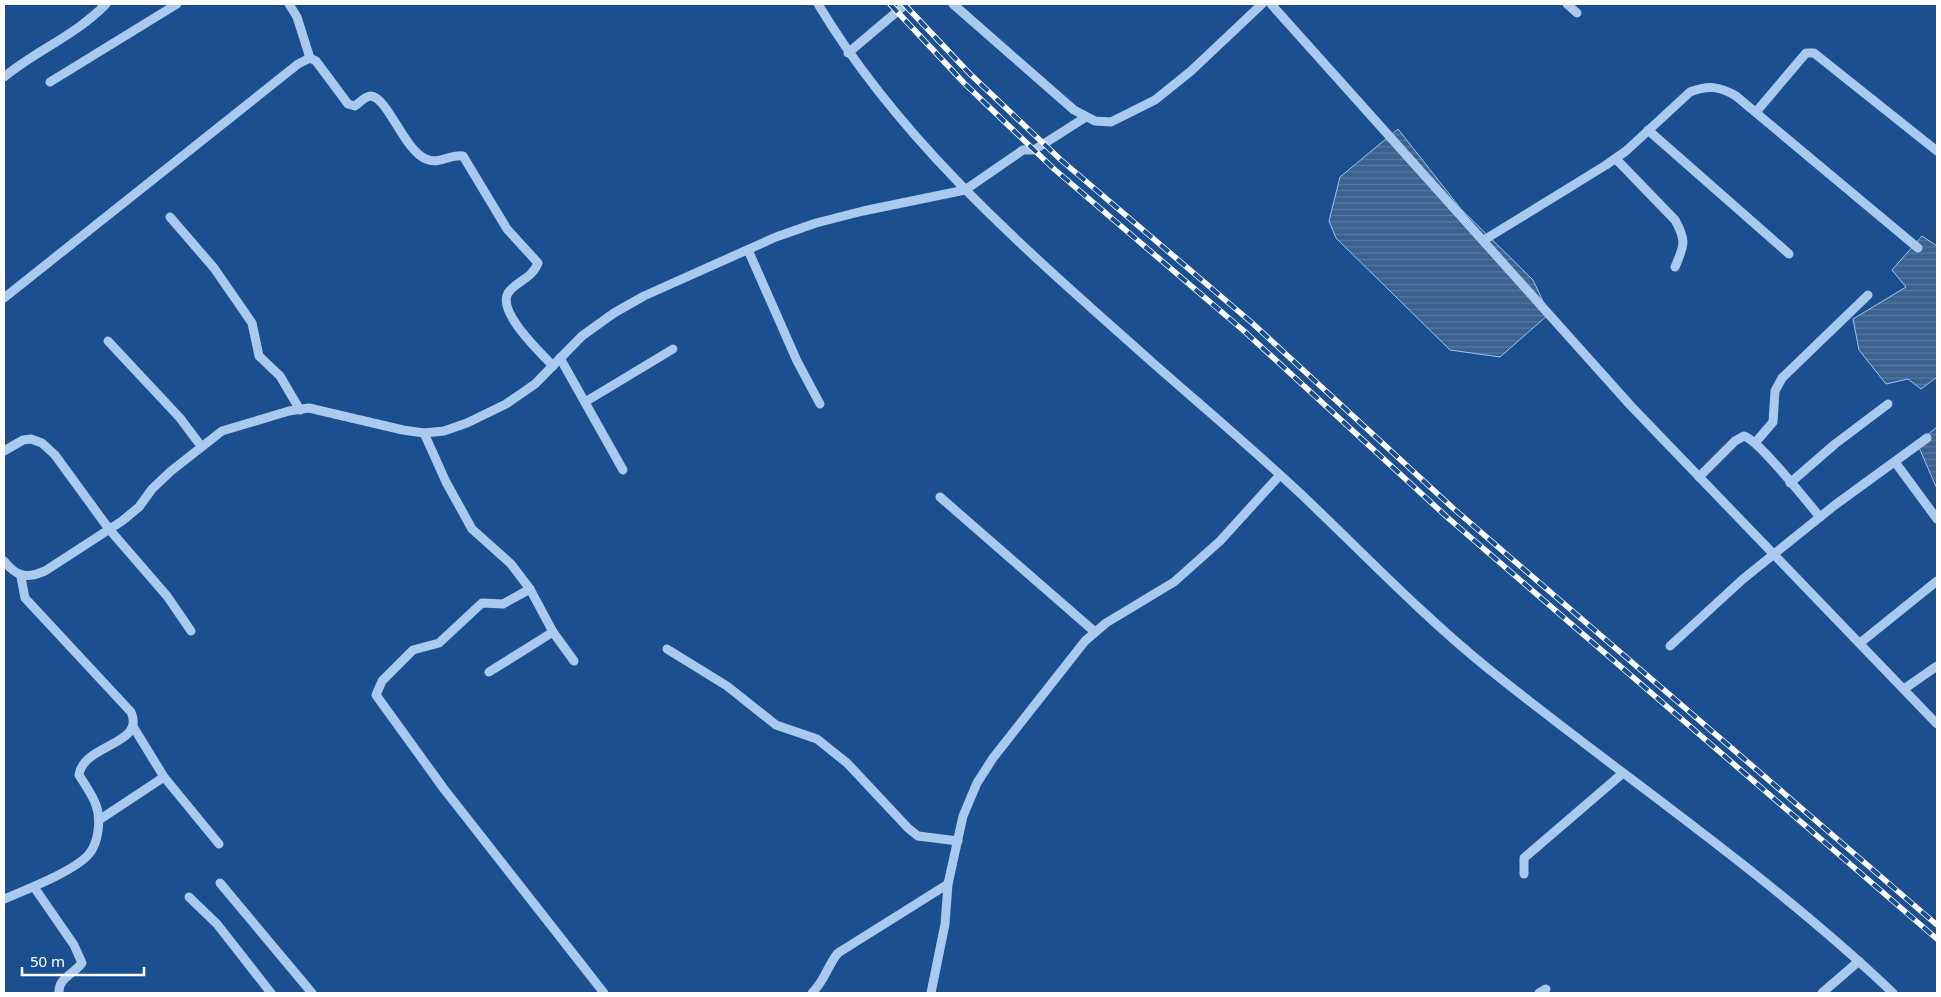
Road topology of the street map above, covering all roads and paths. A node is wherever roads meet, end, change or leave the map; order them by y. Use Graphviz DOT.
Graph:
graph roads {
  1 [pos="106,4"];
  2 [pos="176,4"];
  3 [pos="289,4"];
  4 [pos="818,4"];
  5 [pos="906,4"];
  6 [pos="953,4"];
  7 [pos="1262,4"];
  8 [pos="1271,4"];
  9 [pos="1567,4"];
  10 [pos="1577,13"];
  11 [pos="848,53"];
  12 [pos="310,58"];
  13 [pos="4,77"];
  14 [pos="50,82"];
  15 [pos="1756,112"];
  16 [pos="1086,118"];
  17 [pos="1648,130"];
  18 [pos="1937,151"];
  19 [pos="1616,159"];
  20 [pos="965,190"];
  21 [pos="170,217"];
  22 [pos="1484,240"];
  23 [pos="1918,248"];
  24 [pos="748,250"];
  25 [pos="1789,254"];
  26 [pos="1675,267"];
  27 [pos="1868,295"];
  28 [pos="4,298"];
  29 [pos="108,341"];
  30 [pos="672,349"];
  31 [pos="560,358"];
  32 [pos="553,366"];
  33 [pos="585,402"];
  34 [pos="820,404"];
  35 [pos="1888,404"];
  36 [pos="300,410"];
  37 [pos="424,433"];
  38 [pos="1927,438"];
  39 [pos="1755,443"];
  40 [pos="201,446"];
  41 [pos="4,451"];
  42 [pos="1894,462"];
  43 [pos="623,470"];
  44 [pos="1280,475"];
  45 [pos="1699,477"];
  46 [pos="1790,483"];
  47 [pos="940,497"];
  48 [pos="1820,517"];
  49 [pos="1937,519"];
  50 [pos="109,529"];
  51 [pos="1775,554"];
  52 [pos="4,561"];
  53 [pos="20,576"];
  54 [pos="1937,581"];
  55 [pos="530,589"];
  56 [pos="191,631"];
  57 [pos="553,632"];
  58 [pos="1095,632"];
  59 [pos="1860,643"];
  60 [pos="1670,646"];
  61 [pos="667,649"];
  62 [pos="574,661"];
  63 [pos="1937,666"];
  64 [pos="488,672"];
  65 [pos="1904,689"];
  66 [pos="1937,724"];
  67 [pos="134,728"];
  68 [pos="1623,773"];
  69 [pos="164,777"];
  70 [pos="99,820"];
  71 [pos="958,842"];
  72 [pos="219,844"];
  73 [pos="1524,874"];
  74 [pos="220,883"];
  75 [pos="948,884"];
  76 [pos="34,887"];
  77 [pos="188,897"];
  78 [pos="4,899"];
  79 [pos="1859,961"];
  80 [pos="59,993"];
  81 [pos="271,993"];
  82 [pos="312,993"];
  83 [pos="604,993"];
  84 [pos="812,993"];
  85 [pos="931,993"];
  86 [pos="1822,993"];
  87 [pos="1893,993"];
  1 -- 13 [label="street"];
  2 -- 14 [label="street"];
  3 -- 12 [label="street"];
  4 -- 11 [label="street"];
  5 -- 11 [label="street"];
  6 -- 16 [label="street"];
  7 -- 16 [label="street"];
  8 -- 22 [label="street"];
  9 -- 10 [label="street"];
  11 -- 20 [label="street"];
  12 -- 28 [label="street"];
  12 -- 32 [label="street"];
  15 -- 17 [label="street"];
  15 -- 18 [label="street"];
  15 -- 23 [label="street"];
  16 -- 20 [label="street"];
  17 -- 19 [label="street"];
  17 -- 25 [label="street"];
  19 -- 22 [label="street"];
  19 -- 26 [label="street"];
  20 -- 24 [label="street"];
  20 -- 44 [label="street"];
  21 -- 36 [label="street"];
  22 -- 45 [label="street"];
  24 -- 31 [label="street"];
  24 -- 34 [label="street"];
  27 -- 39 [label="street"];
  29 -- 40 [label="street"];
  30 -- 33 [label="street"];
  31 -- 32 [label="street"];
  31 -- 33 [label="street"];
  32 -- 37 [label="street"];
  33 -- 43 [label="street"];
  35 -- 46 [label="street"];
  36 -- 37 [label="street"];
  36 -- 40 [label="street"];
  37 -- 55 [label="street"];
  38 -- 42 [label="street"];
  39 -- 45 [label="street"];
  39 -- 46 [label="street"];
  40 -- 50 [label="street"];
  41 -- 50 [label="street"];
  42 -- 48 [label="street"];
  42 -- 49 [label="street"];
  44 -- 58 [label="street"];
  44 -- 68 [label="street"];
  45 -- 51 [label="street"];
  46 -- 48 [label="street"];
  47 -- 58 [label="street"];
  48 -- 51 [label="street"];
  50 -- 53 [label="street"];
  50 -- 56 [label="street"];
  51 -- 59 [label="street"];
  51 -- 60 [label="street"];
  52 -- 53 [label="street"];
  53 -- 67 [label="street"];
  54 -- 59 [label="street"];
  55 -- 57 [label="street"];
  55 -- 83 [label="street"];
  57 -- 62 [label="street"];
  57 -- 64 [label="street"];
  58 -- 71 [label="street"];
  59 -- 65 [label="street"];
  61 -- 71 [label="street"];
  63 -- 65 [label="street"];
  65 -- 66 [label="street"];
  67 -- 69 [label="street"];
  67 -- 70 [label="street"];
  68 -- 73 [label="street"];
  68 -- 79 [label="street"];
  69 -- 70 [label="street"];
  69 -- 72 [label="street"];
  70 -- 76 [label="street"];
  71 -- 75 [label="street"];
  74 -- 82 [label="street"];
  75 -- 84 [label="street"];
  75 -- 85 [label="street"];
  76 -- 78 [label="street"];
  76 -- 80 [label="street"];
  77 -- 81 [label="street"];
  79 -- 86 [label="street"];
  79 -- 87 [label="street"];
}
